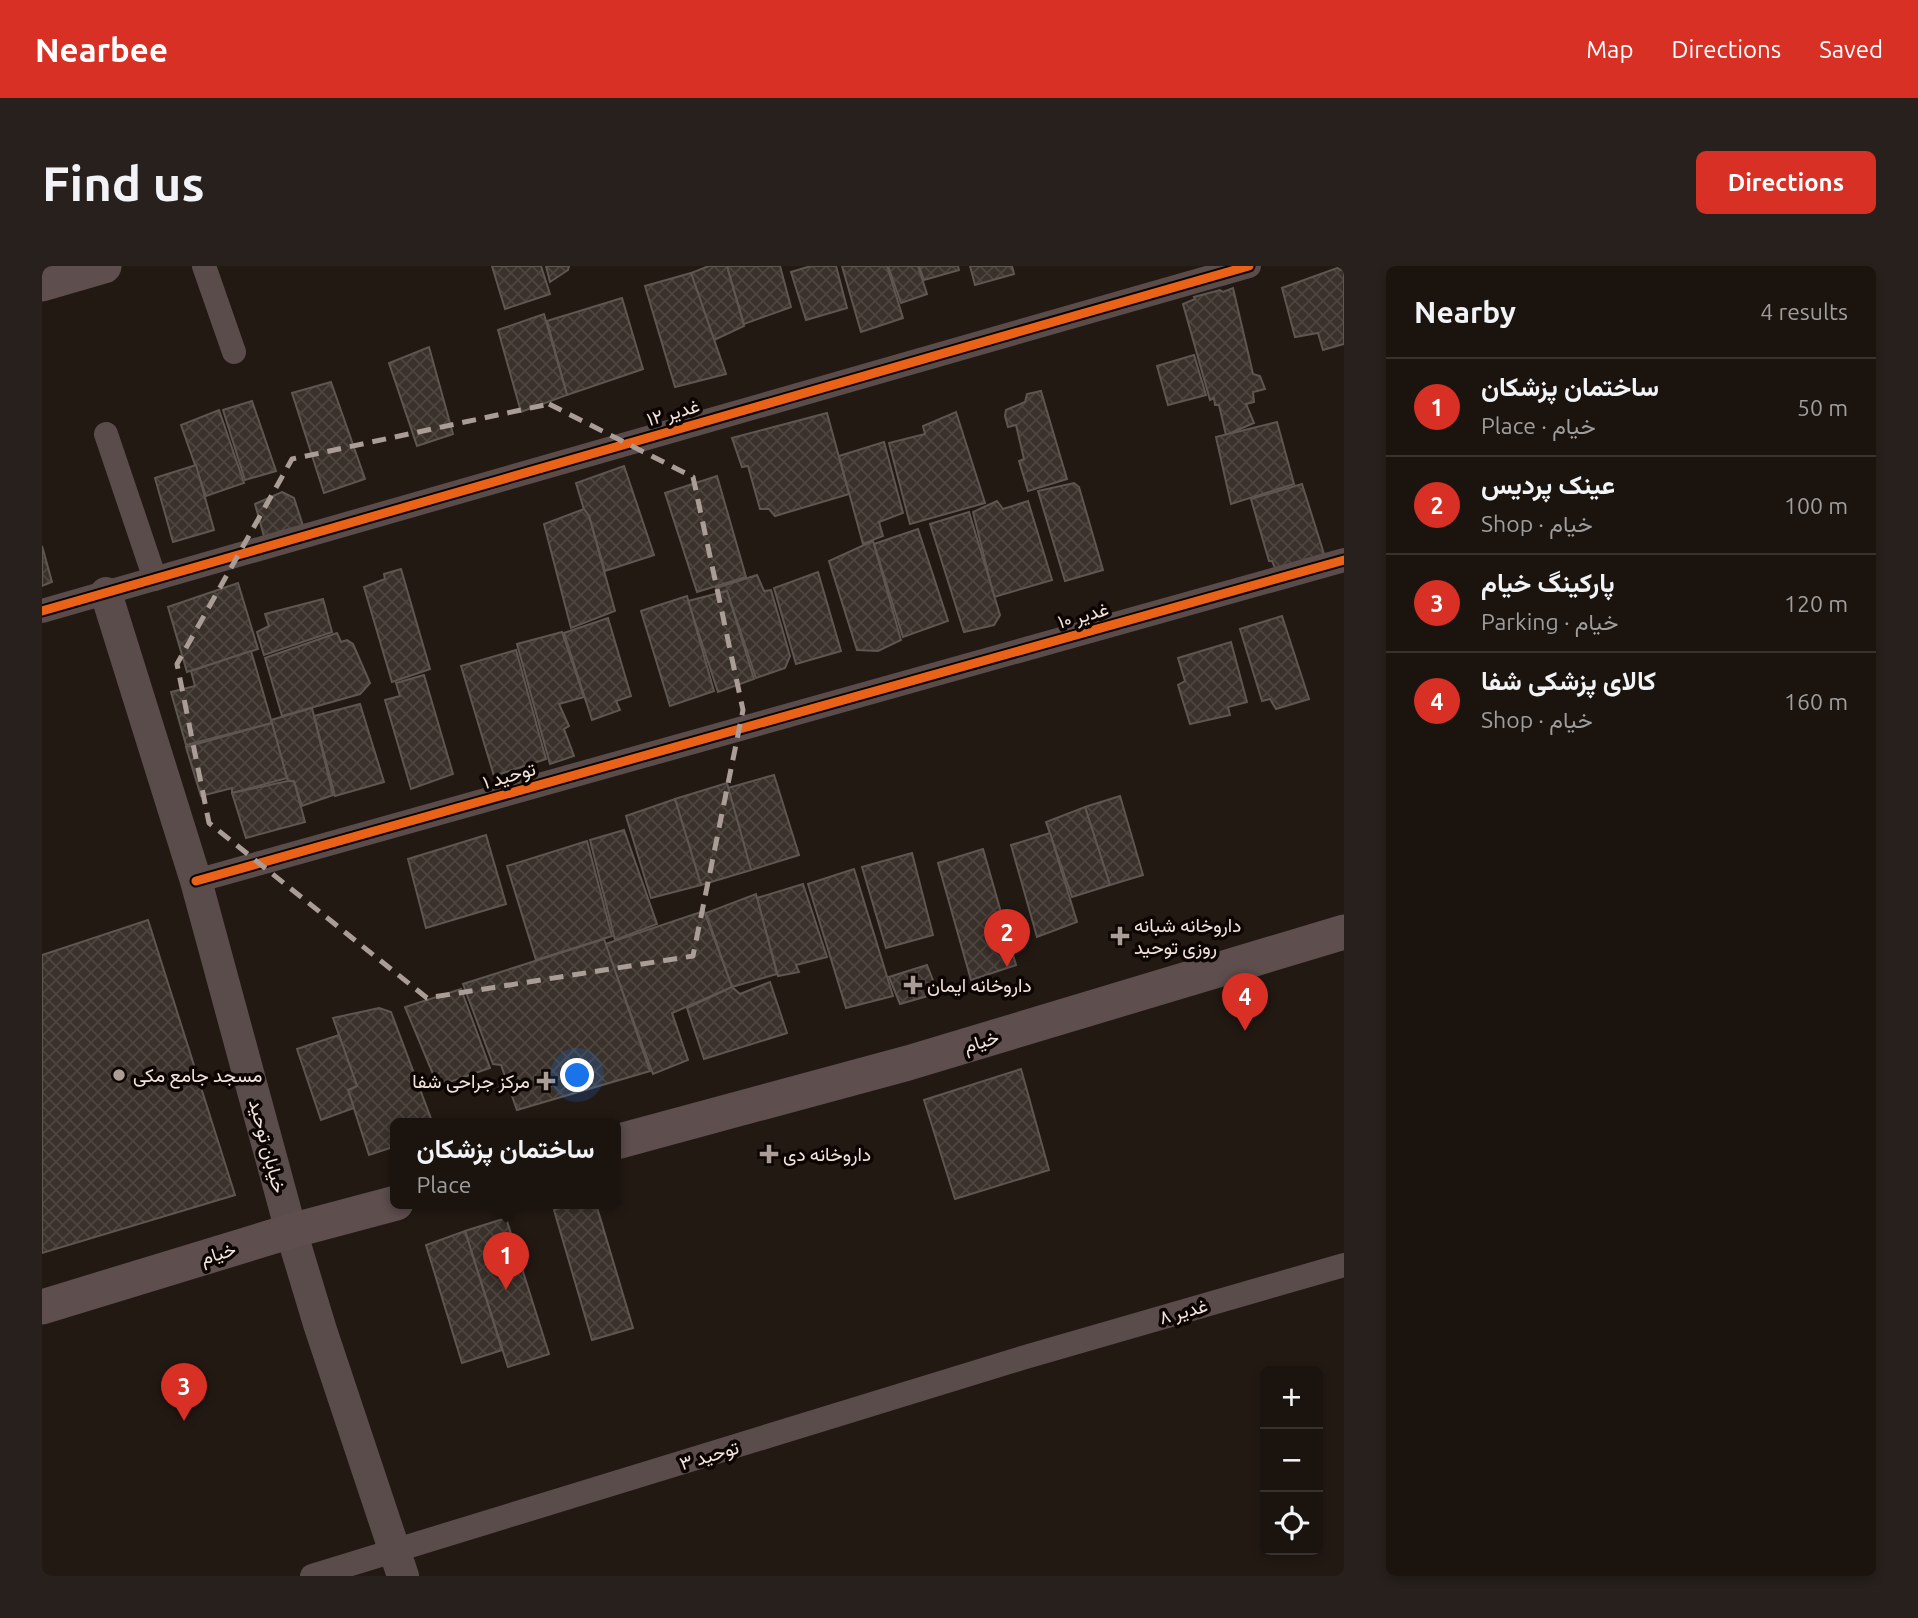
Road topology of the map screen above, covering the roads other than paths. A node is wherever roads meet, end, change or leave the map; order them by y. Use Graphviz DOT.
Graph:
graph roads {
  1 [pos="104,266"];
  2 [pos="204,266"];
  3 [pos="1249,266"];
  4 [pos="42,284"];
  5 [pos="234,352"];
  6 [pos="106,434"];
  7 [pos="1344,560"];
  8 [pos="155,579"];
  9 [pos="106,593"];
  10 [pos="42,611"];
  11 [pos="831,704"];
  12 [pos="196,881"];
  13 [pos="1344,932"];
  14 [pos="621,1141"];
  15 [pos="390,1204"];
  16 [pos="291,1231"];
  17 [pos="1344,1265"];
  18 [pos="42,1307"];
  19 [pos="1022,1358"];
  20 [pos="399,1564"];
  21 [pos="313,1576"];
  1 -- 4 [label="main road"];
  2 -- 5 [label="street"];
  3 -- 8 [label="street, غدیر ۱۲"];
  6 -- 8 [label="street"];
  7 -- 11 [label="street, غدیر ۱۰"];
  8 -- 9 [label="street, غدیر ۱۲"];
  9 -- 10 [label="street, غدیر ۱۲"];
  9 -- 12 [label="street, خیابان توحید"];
  11 -- 12 [label="street, توحید ۱"];
  12 -- 16 [label="street, خیابان توحید"];
  13 -- 14 [label="main road, خیام"];
  15 -- 16 [label="main road, خیام"];
  16 -- 18 [label="main road, خیام"];
  16 -- 20 [label="street, خیابان توحید"];
  17 -- 19 [label="street, غدیر ۸"];
  19 -- 20 [label="street, توحید ۳"];
  20 -- 21 [label="street, توحید ۳"];
}
